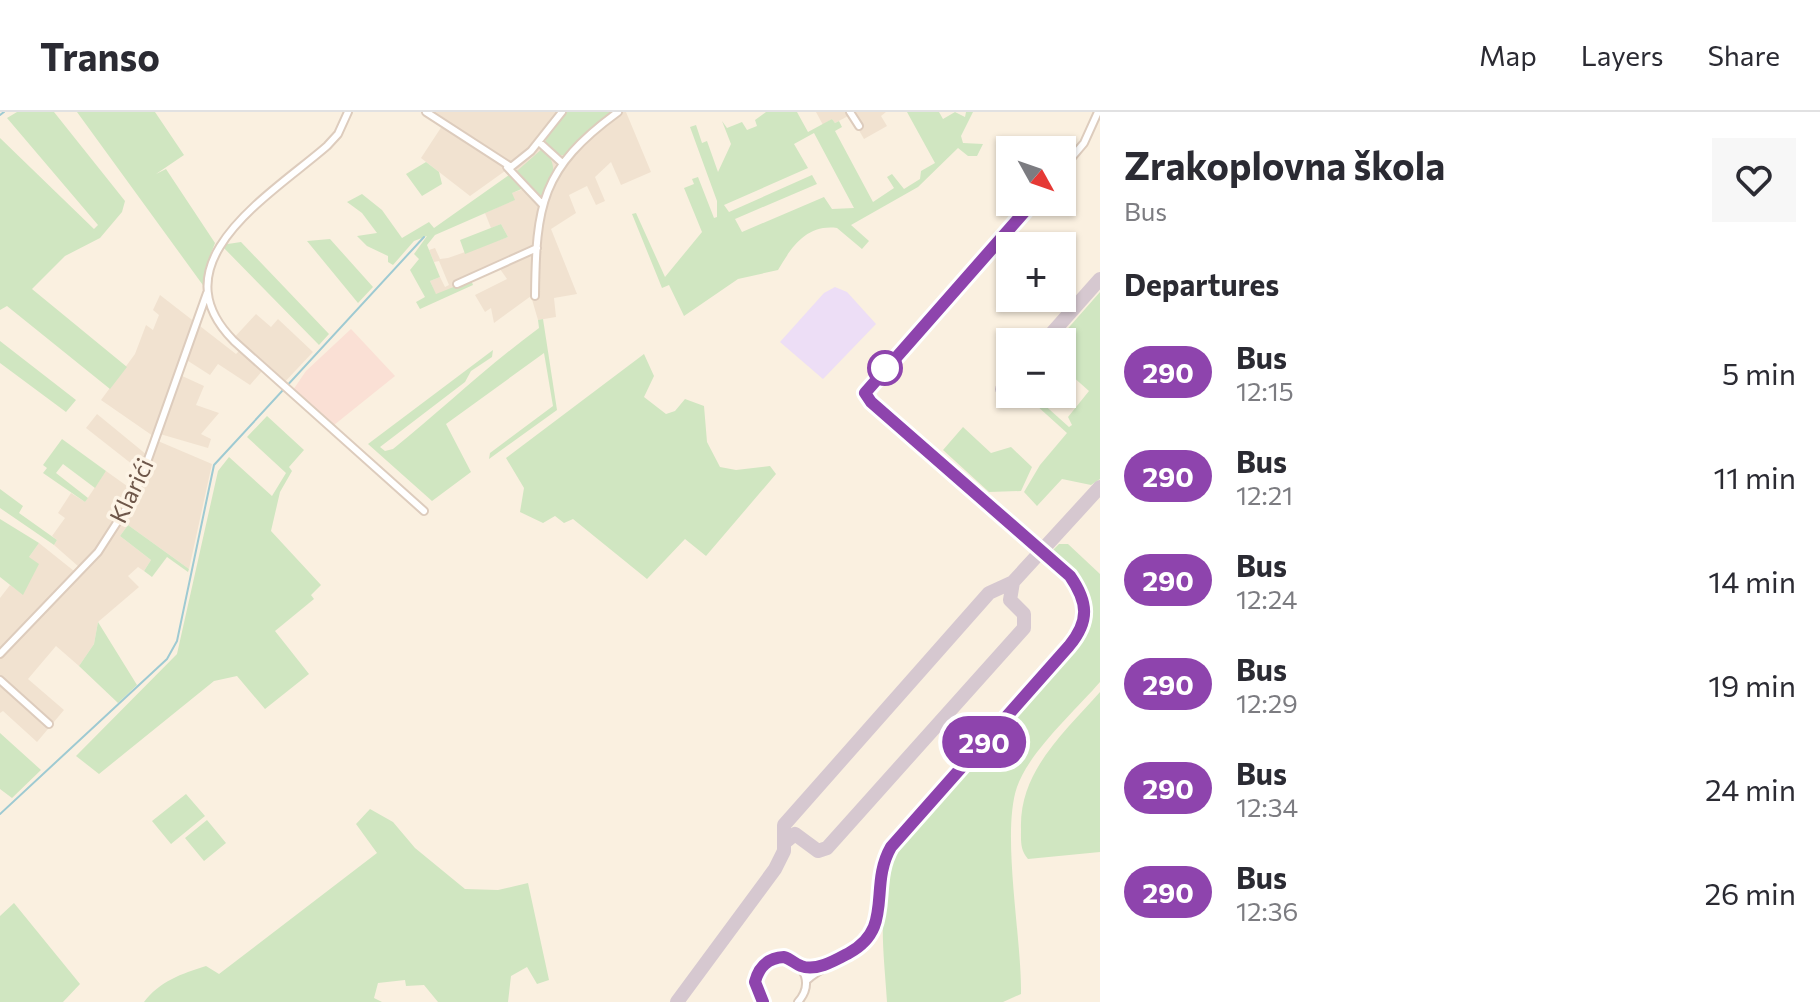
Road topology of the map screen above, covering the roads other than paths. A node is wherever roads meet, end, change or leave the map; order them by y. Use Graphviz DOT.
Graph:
graph roads {
  1 [pos="348,112"];
  2 [pos="426,112"];
  3 [pos="562,112"];
  4 [pos="618,112"];
  5 [pos="850,112"];
  6 [pos="1098,112"];
  7 [pos="859,126"];
  8 [pos="539,142"];
  9 [pos="1076,152"];
  10 [pos="561,162"];
  11 [pos="507,167"];
  12 [pos="542,204"];
  13 [pos="1021,216"];
  14 [pos="537,248"];
  15 [pos="457,284"];
  16 [pos="207,293"];
  17 [pos="535,296"];
  18 [pos="424,511"];
  19 [pos="0,654"];
  20 [pos="0,680"];
  21 [pos="49,724"];
  22 [pos="825,965"];
  23 [pos="801,966"];
  24 [pos="806,981"];
  25 [pos="763,1002"];
  26 [pos="798,1002"];
  1 -- 16 [label="street, Klarići"];
  2 -- 11 [label="street"];
  3 -- 8 [label="street"];
  4 -- 10 [label="street"];
  5 -- 7 [label="street"];
  6 -- 9 [label="street"];
  8 -- 10 [label="street"];
  8 -- 11 [label="street"];
  10 -- 12 [label="street"];
  11 -- 12 [label="street"];
  12 -- 14 [label="street"];
  13 -- 22 [label="street"];
  14 -- 15 [label="street"];
  14 -- 17 [label="street"];
  16 -- 18 [label="street"];
  16 -- 19 [label="street, Klarići"];
  20 -- 21 [label="street"];
  22 -- 23 [label="street"];
  22 -- 24 [label="street"];
  23 -- 24 [label="street"];
  23 -- 25 [label="street"];
  24 -- 26 [label="street"];
}
